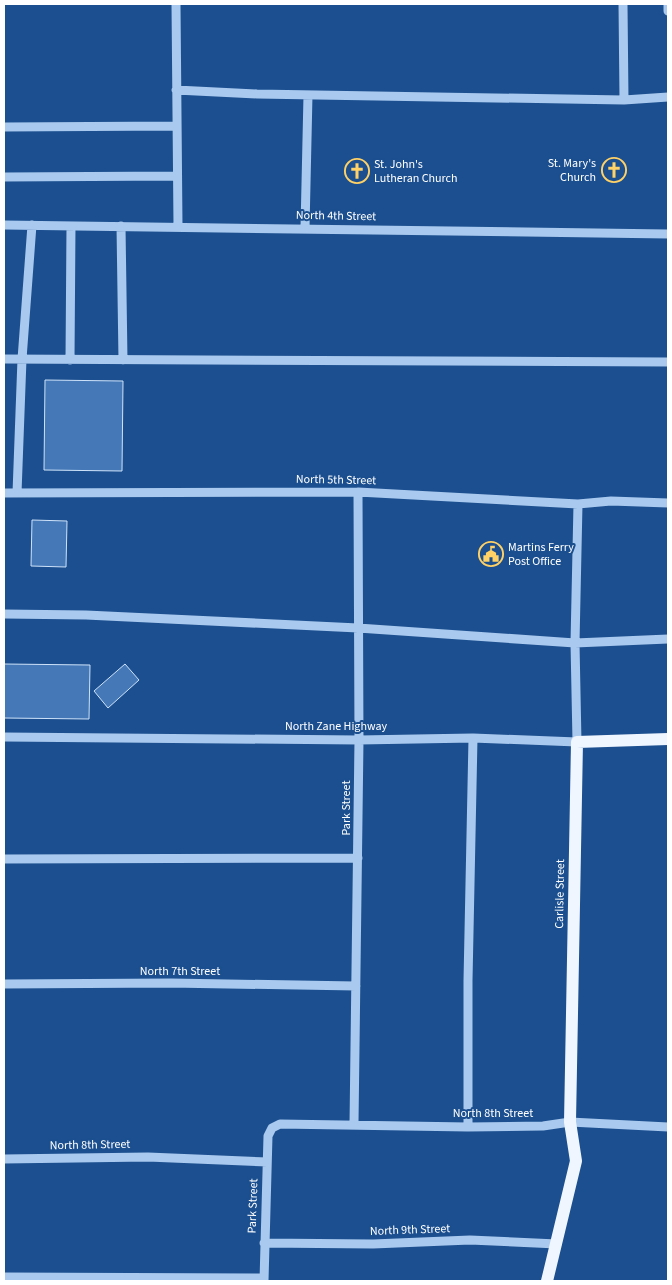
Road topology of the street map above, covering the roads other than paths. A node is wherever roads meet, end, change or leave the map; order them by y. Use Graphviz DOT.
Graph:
graph roads {
  1 [pos="176,4"];
  2 [pos="623,4"];
  3 [pos="668,4"];
  4 [pos="668,11"];
  5 [pos="176,90"];
  6 [pos="308,95"];
  7 [pos="668,97"];
  8 [pos="624,100"];
  9 [pos="177,126"];
  10 [pos="4,127"];
  11 [pos="177,176"];
  12 [pos="4,177"];
  13 [pos="4,225"];
  14 [pos="32,225"];
  15 [pos="71,226"];
  16 [pos="121,226"];
  17 [pos="178,226"];
  18 [pos="305,228"];
  19 [pos="668,234"];
  20 [pos="4,359"];
  21 [pos="22,359"];
  22 [pos="70,360"];
  23 [pos="123,360"];
  24 [pos="668,362"];
  25 [pos="358,492"];
  26 [pos="4,493"];
  27 [pos="17,493"];
  28 [pos="668,503"];
  29 [pos="578,504"];
  30 [pos="4,614"];
  31 [pos="358,628"];
  32 [pos="668,639"];
  33 [pos="575,643"];
  34 [pos="4,737"];
  35 [pos="473,738"];
  36 [pos="668,739"];
  37 [pos="359,740"];
  38 [pos="577,742"];
  39 [pos="358,858"];
  40 [pos="4,859"];
  41 [pos="4,984"];
  42 [pos="356,986"];
  43 [pos="570,1122"];
  44 [pos="318,1124"];
  45 [pos="354,1124"];
  46 [pos="468,1126"];
  47 [pos="668,1127"];
  48 [pos="4,1159"];
  49 [pos="267,1162"];
  50 [pos="264,1243"];
  51 [pos="557,1244"];
  52 [pos="4,1277"];
  53 [pos="264,1279"];
  54 [pos="548,1281"];
  1 -- 5 [label="street"];
  2 -- 8 [label="street"];
  3 -- 4 [label="street"];
  5 -- 6 [label="street"];
  5 -- 9 [label="street"];
  6 -- 8 [label="street"];
  6 -- 18 [label="street"];
  7 -- 8 [label="street"];
  9 -- 10 [label="street"];
  9 -- 11 [label="street"];
  11 -- 12 [label="street"];
  11 -- 17 [label="street"];
  13 -- 14 [label="street, North 4th Street"];
  14 -- 15 [label="street, North 4th Street"];
  14 -- 21 [label="street"];
  15 -- 16 [label="street, North 4th Street"];
  15 -- 22 [label="street"];
  16 -- 17 [label="street, North 4th Street"];
  16 -- 23 [label="street"];
  17 -- 18 [label="street, North 4th Street"];
  18 -- 19 [label="street, North 4th Street"];
  20 -- 21 [label="street"];
  21 -- 22 [label="street"];
  21 -- 27 [label="street"];
  22 -- 23 [label="street"];
  23 -- 24 [label="street"];
  25 -- 27 [label="street, North 5th Street"];
  25 -- 29 [label="street, North 5th Street"];
  25 -- 31 [label="street, Park Street"];
  26 -- 27 [label="street, North 5th Street"];
  28 -- 29 [label="street, North 5th Street"];
  29 -- 33 [label="street, Carlisle Street"];
  30 -- 31 [label="street"];
  31 -- 33 [label="street"];
  31 -- 37 [label="street, Park Street"];
  32 -- 33 [label="street"];
  33 -- 38 [label="street, Carlisle Street"];
  34 -- 37 [label="street, North Zane Highway"];
  35 -- 37 [label="street, North Zane Highway"];
  35 -- 38 [label="street, North Zane Highway"];
  35 -- 46 [label="street"];
  36 -- 38 [label="main road, North Zane Highway"];
  37 -- 39 [label="street, Park Street"];
  38 -- 43 [label="main road, Carlisle Street"];
  39 -- 40 [label="street"];
  39 -- 42 [label="street, Park Street"];
  41 -- 42 [label="street, North 7th Street"];
  42 -- 45 [label="street, Park Street"];
  43 -- 46 [label="street, North 8th Street"];
  43 -- 47 [label="street, North 8th Street"];
  43 -- 51 [label="main road, Carlisle Street"];
  44 -- 45 [label="street, North 8th Street"];
  44 -- 49 [label="street, Park Street"];
  45 -- 46 [label="street, North 8th Street"];
  48 -- 49 [label="street, North 8th Street"];
  49 -- 50 [label="street, Park Street"];
  50 -- 51 [label="street, North 9th Street"];
  50 -- 53 [label="street, Park Street"];
  51 -- 54 [label="main road, Carlisle Street"];
  52 -- 53 [label="street"];
}
